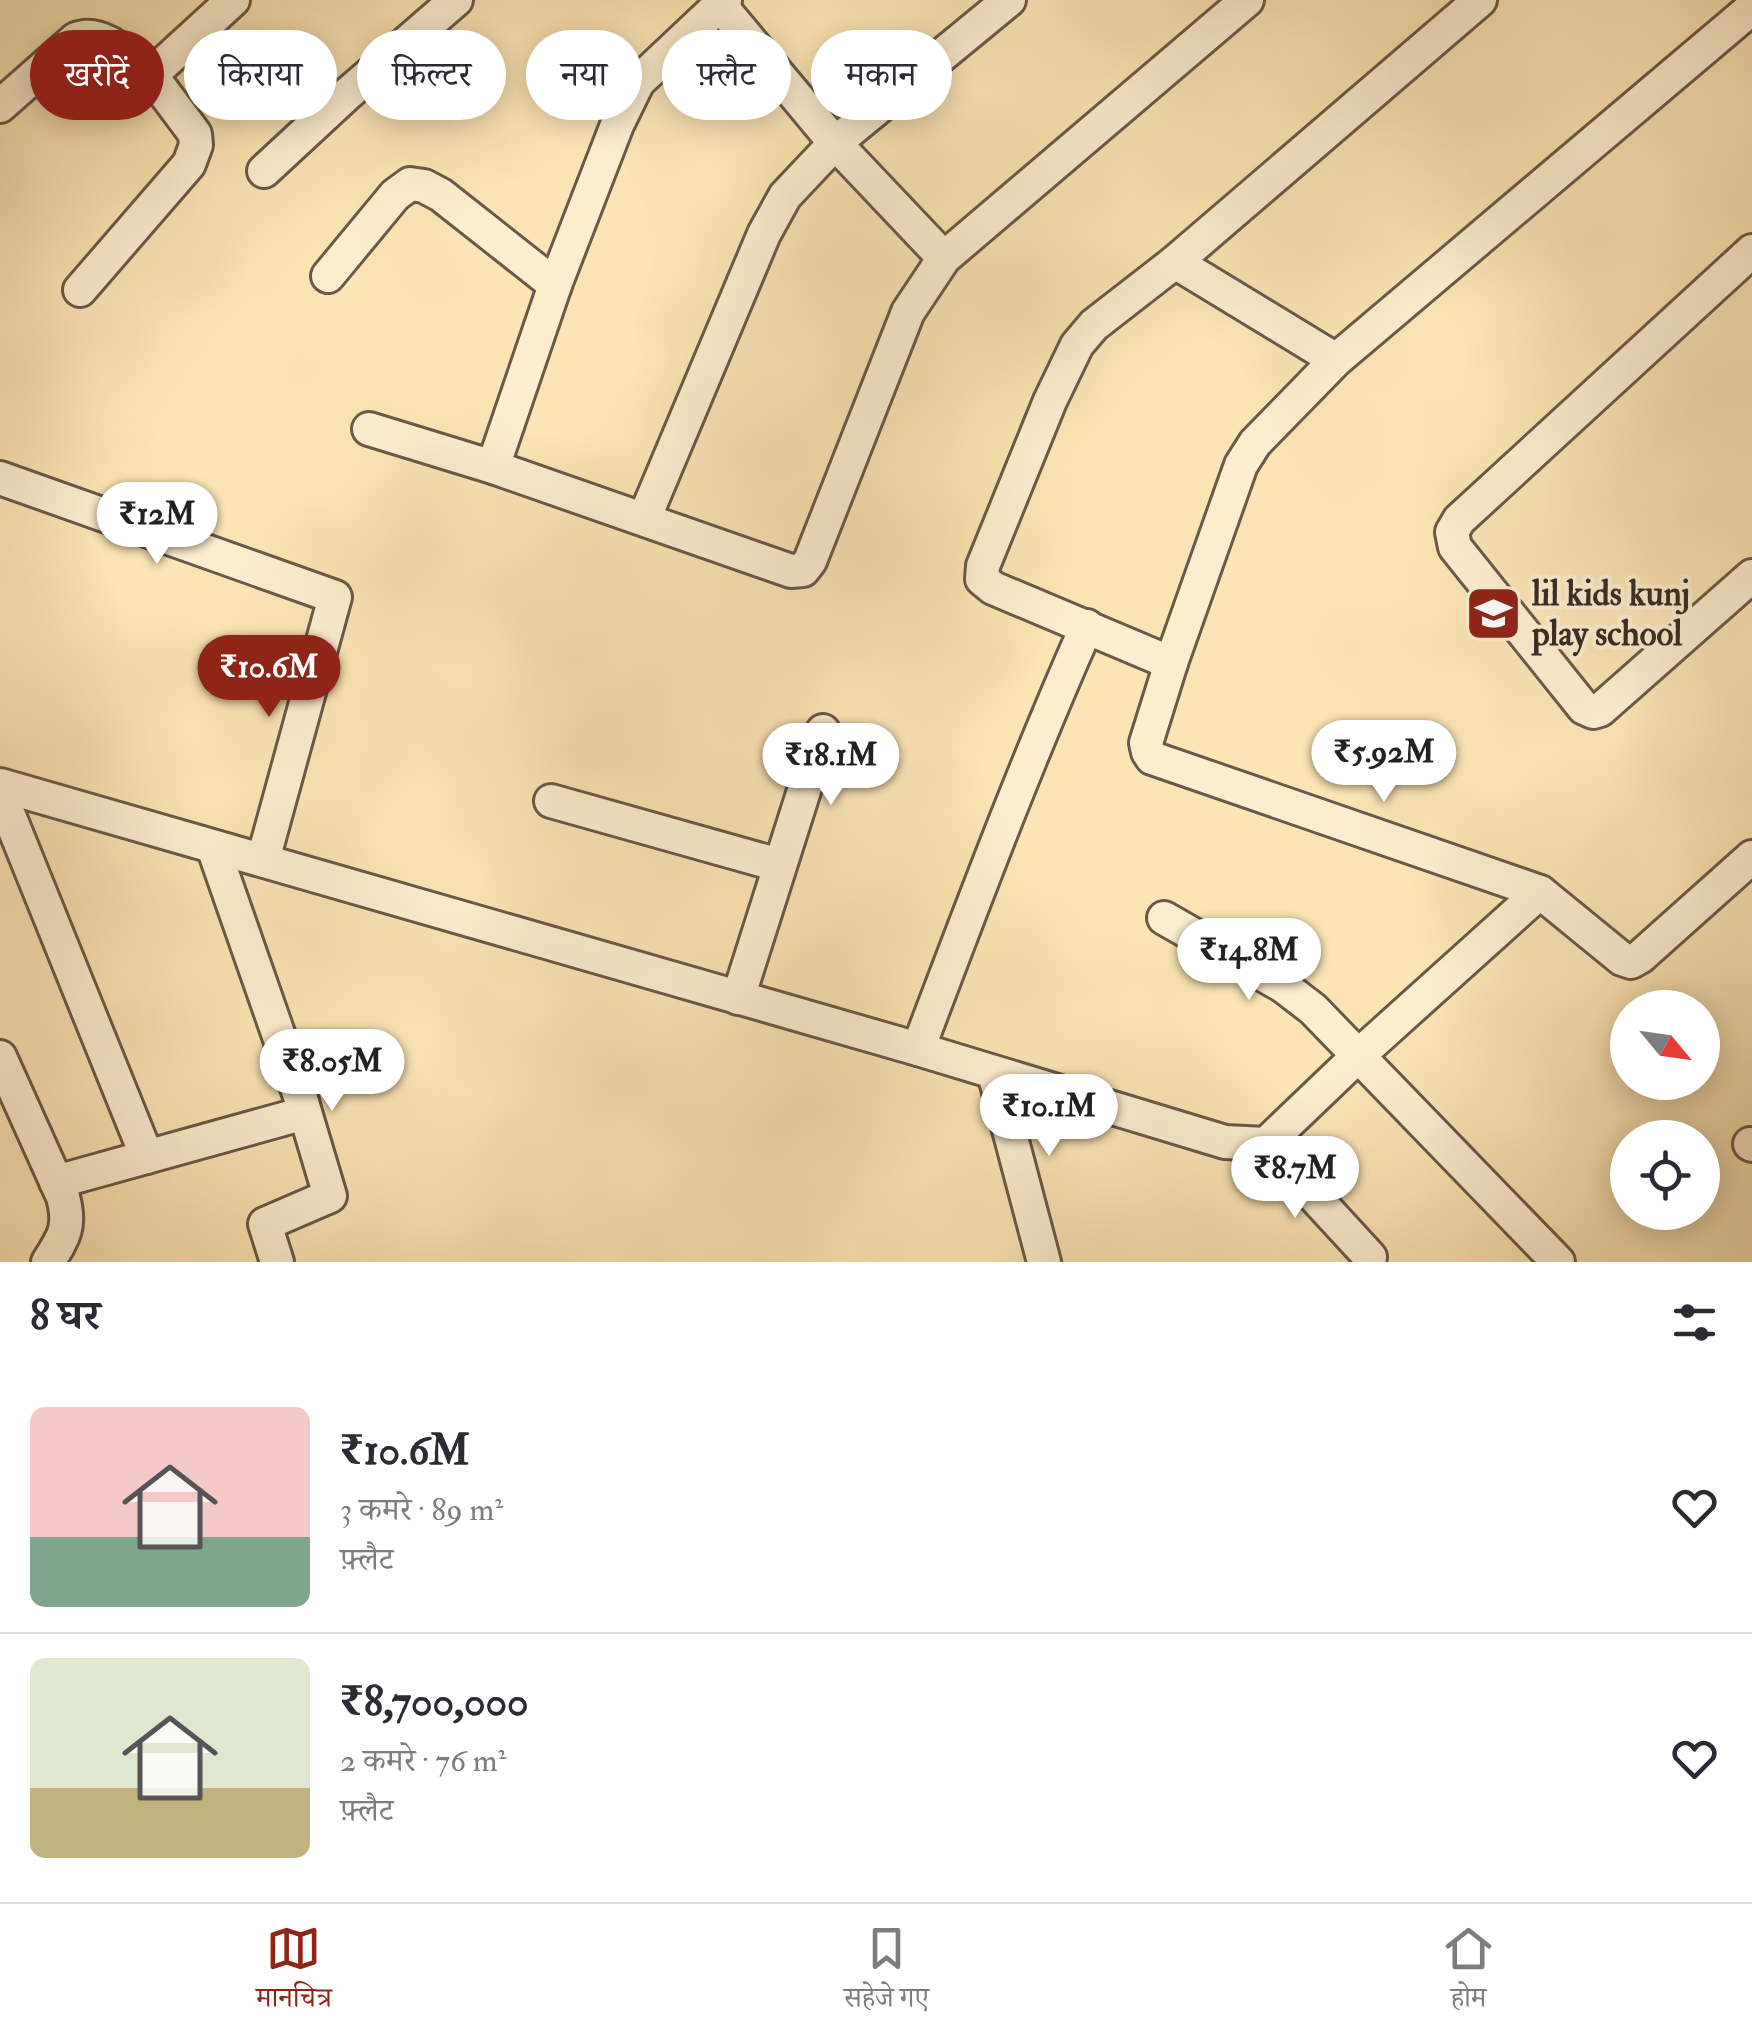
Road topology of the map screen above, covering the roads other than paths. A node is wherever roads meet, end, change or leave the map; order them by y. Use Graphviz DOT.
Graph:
graph roads {
  1 [pos="234,0"];
  2 [pos="456,0"];
  3 [pos="1008,0"];
  4 [pos="1247,0"];
  5 [pos="1480,0"];
  6 [pos="722,3"];
  7 [pos="1752,8"];
  8 [pos="164,62"];
  9 [pos="30,80"];
  10 [pos="164,92"];
  11 [pos="0,106"];
  12 [pos="835,143"];
  13 [pos="264,171"];
  14 [pos="1752,250"];
  15 [pos="944,258"];
  16 [pos="1175,262"];
  17 [pos="328,276"];
  18 [pos="554,285"];
  19 [pos="80,290"];
  20 [pos="1336,360"];
  21 [pos="368,429"];
  22 [pos="493,467"];
  23 [pos="0,478"];
  24 [pos="644,519"];
  25 [pos="1752,576"];
  26 [pos="1086,626"];
  27 [pos="1171,662"];
  28 [pos="824,730"];
  29 [pos="0,785"];
  30 [pos="0,793"];
  31 [pos="551,801"];
  32 [pos="213,847"];
  33 [pos="1752,857"];
  34 [pos="263,860"];
  35 [pos="779,866"];
  36 [pos="1540,892"];
  37 [pos="1164,918"];
  38 [pos="738,998"];
  39 [pos="918,1049"];
  40 [pos="1359,1055"];
  41 [pos="0,1057"];
  42 [pos="994,1073"];
  43 [pos="302,1102"];
  44 [pos="1266,1144"];
  45 [pos="147,1156"];
  46 [pos="56,1182"];
  47 [pos="1370,1256"];
  48 [pos="48,1262"];
  49 [pos="276,1262"];
  50 [pos="1044,1262"];
  51 [pos="1558,1262"];
  1 -- 8 [label="street"];
  2 -- 13 [label="street"];
  3 -- 12 [label="street"];
  4 -- 15 [label="street"];
  5 -- 16 [label="street"];
  6 -- 12 [label="street"];
  6 -- 18 [label="street"];
  7 -- 20 [label="street"];
  9 -- 11 [label="street"];
  10 -- 19 [label="street"];
  12 -- 15 [label="street"];
  12 -- 24 [label="street"];
  14 -- 25 [label="street"];
  15 -- 24 [label="street"];
  16 -- 20 [label="street"];
  16 -- 26 [label="street"];
  17 -- 18 [label="street"];
  18 -- 22 [label="street"];
  20 -- 27 [label="street"];
  21 -- 22 [label="street"];
  22 -- 24 [label="street"];
  23 -- 34 [label="street"];
  26 -- 27 [label="street"];
  26 -- 39 [label="street"];
  27 -- 36 [label="street"];
  28 -- 35 [label="street"];
  29 -- 32 [label="street"];
  30 -- 45 [label="street"];
  31 -- 35 [label="street"];
  32 -- 34 [label="street"];
  32 -- 43 [label="street"];
  33 -- 36 [label="street"];
  34 -- 38 [label="street"];
  35 -- 38 [label="street"];
  36 -- 40 [label="street"];
  37 -- 40 [label="street"];
  38 -- 39 [label="street"];
  39 -- 42 [label="street"];
  40 -- 44 [label="street"];
  40 -- 51 [label="street"];
  41 -- 46 [label="street"];
  42 -- 44 [label="street"];
  42 -- 50 [label="street"];
  43 -- 45 [label="street"];
  43 -- 49 [label="street"];
  44 -- 47 [label="street"];
  45 -- 46 [label="street"];
  46 -- 48 [label="street"];
}
